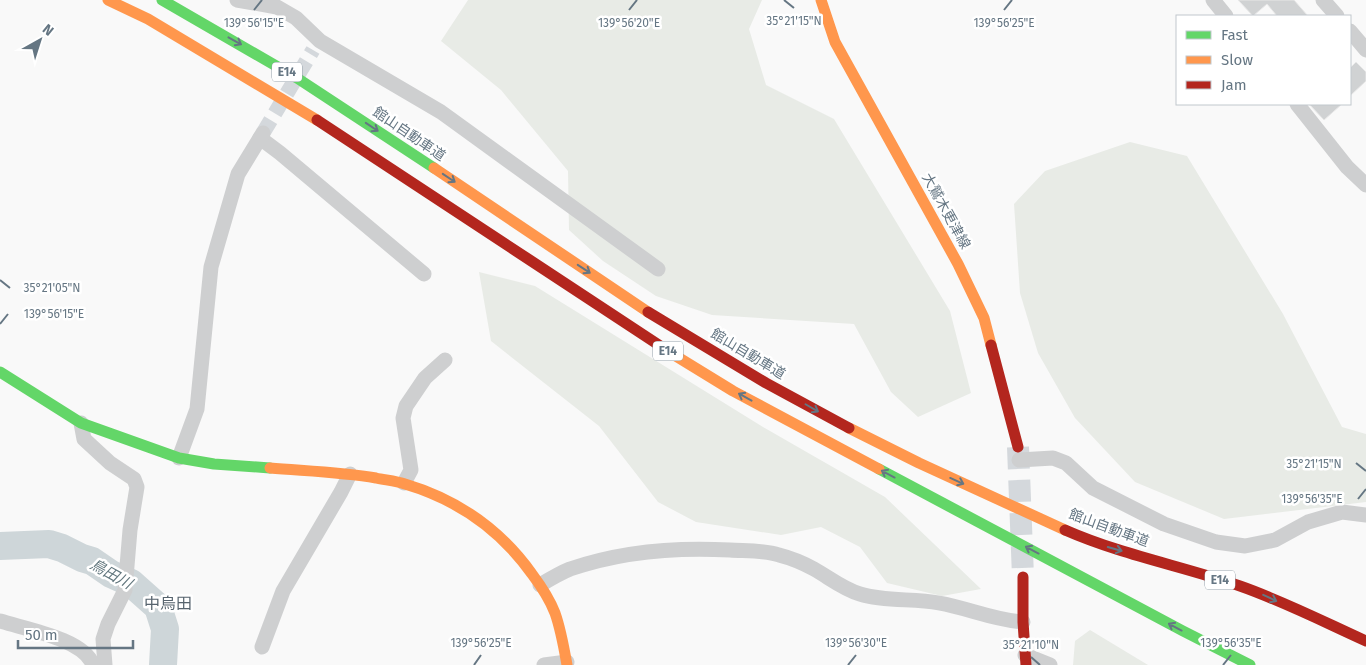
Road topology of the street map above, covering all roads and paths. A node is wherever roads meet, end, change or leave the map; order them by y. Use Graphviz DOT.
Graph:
graph roads {
  1 [pos="108,0"];
  2 [pos="162,0"];
  3 [pos="237,0"];
  4 [pos="820,0"];
  5 [pos="1213,0"];
  6 [pos="1323,0"];
  7 [pos="1225,15"];
  8 [pos="1336,15"];
  9 [pos="1351,32"];
  10 [pos="1366,50"];
  11 [pos="1298,105"];
  12 [pos="1366,185"];
  13 [pos="658,269"];
  14 [pos="424,274"];
  15 [pos="445,360"];
  16 [pos="0,372"];
  17 [pos="81,424"];
  18 [pos="1018,454"];
  19 [pos="179,458"];
  20 [pos="350,474"];
  21 [pos="404,483"];
  22 [pos="1366,515"];
  23 [pos="1023,578"];
  24 [pos="540,584"];
  25 [pos="0,621"];
  26 [pos="1023,622"];
  27 [pos="1366,642"];
  28 [pos="262,647"];
  29 [pos="1026,660"];
  30 [pos="567,663"];
  31 [pos="93,665"];
  32 [pos="105,665"];
  33 [pos="544,665"];
  34 [pos="1050,665"];
  35 [pos="1250,665"];
  35 -- 1 [label="main road, E14, one-way"];
  2 -- 27 [label="main road, 館山自動車道 / E14, one-way"];
  3 -- 13 [label="street"];
  4 -- 18 [label="main road, 大鷲木更津線"];
  5 -- 7 [label="street"];
  6 -- 8 [label="street"];
  9 -- 10 [label="street"];
  11 -- 12 [label="street"];
  14 -- 19 [label="street"];
  15 -- 21 [label="street"];
  16 -- 17 [label="main road"];
  17 -- 19 [label="main road"];
  17 -- 32 [label="street"];
  18 -- 22 [label="street"];
  19 -- 20 [label="main road"];
  20 -- 21 [label="main road"];
  20 -- 28 [label="street"];
  21 -- 24 [label="main road"];
  23 -- 26 [label="main road"];
  24 -- 26 [label="street"];
  24 -- 30 [label="main road"];
  25 -- 31 [label="street"];
  26 -- 29 [label="main road"];
  29 -- 34 [label="street"];
  30 -- 33 [label="street"];
}
